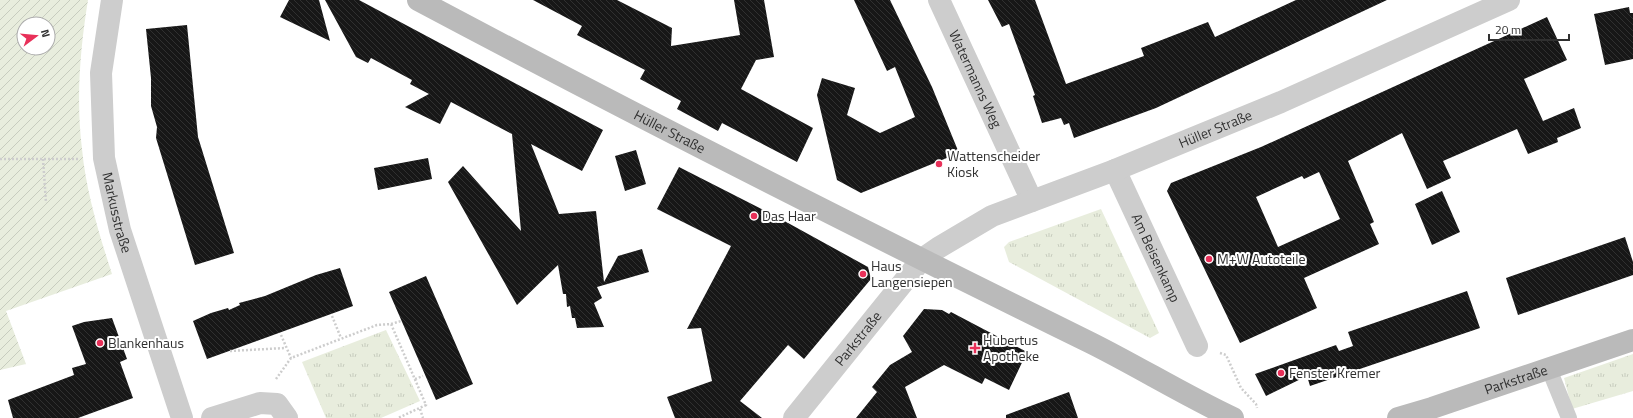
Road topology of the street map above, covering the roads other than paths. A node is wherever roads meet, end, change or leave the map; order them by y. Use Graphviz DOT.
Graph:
graph roads {
  1 [pos="112,0"];
  2 [pos="418,0"];
  3 [pos="939,0"];
  4 [pos="1509,0"];
  5 [pos="1115,170"];
  6 [pos="1032,201"];
  7 [pos="922,259"];
  8 [pos="1633,340"];
  9 [pos="1198,346"];
  10 [pos="1550,369"];
  11 [pos="182,418"];
  12 [pos="212,418"];
  13 [pos="287,418"];
  14 [pos="794,418"];
  15 [pos="1233,418"];
  16 [pos="1398,418"];
  17 [pos="1569,418"];
  1 -- 11 [label="street, Markusstraße"];
  2 -- 7 [label="street, Hüller Straße"];
  3 -- 6 [label="street, Watermanns Weg"];
  4 -- 5 [label="street, Hüller Straße"];
  5 -- 6 [label="street, Hüller Straße"];
  5 -- 9 [label="street, Am Beisenkamp"];
  6 -- 7 [label="street, Hüller Straße"];
  7 -- 14 [label="street, Parkstraße"];
  7 -- 15 [label="street, Hüller Straße"];
  8 -- 10 [label="street, Parkstraße"];
  10 -- 16 [label="street, Parkstraße"];
  10 -- 17 [label="lane"];
  12 -- 13 [label="street"];
}
